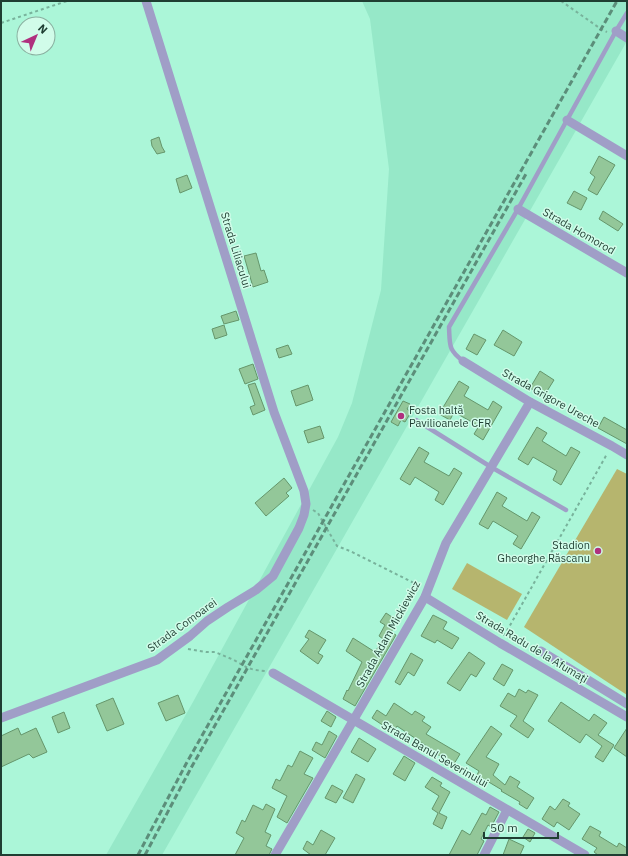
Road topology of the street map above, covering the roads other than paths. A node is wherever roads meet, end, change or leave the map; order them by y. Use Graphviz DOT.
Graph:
graph roads {
  1 [pos="146,1"];
  2 [pos="627,13"];
  3 [pos="616,31"];
  4 [pos="627,38"];
  5 [pos="567,120"];
  6 [pos="627,156"];
  7 [pos="518,210"];
  8 [pos="627,273"];
  9 [pos="463,361"];
  10 [pos="530,402"];
  11 [pos="416,420"];
  12 [pos="627,455"];
  13 [pos="491,467"];
  14 [pos="306,504"];
  15 [pos="566,510"];
  16 [pos="426,593"];
  17 [pos="541,651"];
  18 [pos="273,674"];
  19 [pos="627,704"];
  20 [pos="627,717"];
  21 [pos="1,718"];
  22 [pos="354,720"];
  23 [pos="507,810"];
  24 [pos="275,855"];
  25 [pos="484,855"];
  26 [pos="585,855"];
  1 -- 14 [label="street, Strada Liliacului"];
  2 -- 3 [label="lane"];
  3 -- 4 [label="street"];
  3 -- 5 [label="lane"];
  5 -- 6 [label="street"];
  5 -- 7 [label="lane"];
  7 -- 8 [label="street, Strada Homorod"];
  7 -- 9 [label="lane"];
  9 -- 10 [label="street, Strada Grigore Ureche"];
  10 -- 12 [label="street, Strada Grigore Ureche"];
  10 -- 13 [label="street, Strada Adam Mickiewicz"];
  11 -- 13 [label="lane"];
  13 -- 15 [label="lane"];
  13 -- 16 [label="street, Strada Adam Mickiewicz"];
  14 -- 21 [label="street, Strada Comoarei"];
  16 -- 20 [label="street, Strada Radu de la Afumați"];
  16 -- 22 [label="street, Strada Adam Mickiewicz"];
  17 -- 19 [label="street"];
  18 -- 22 [label="street, Strada Banul Severinului"];
  22 -- 23 [label="street, Strada Banul Severinului"];
  22 -- 24 [label="street, Strada Adam Mickiewicz"];
  23 -- 25 [label="street"];
  23 -- 26 [label="street, Strada Banul Severinului"];
}
